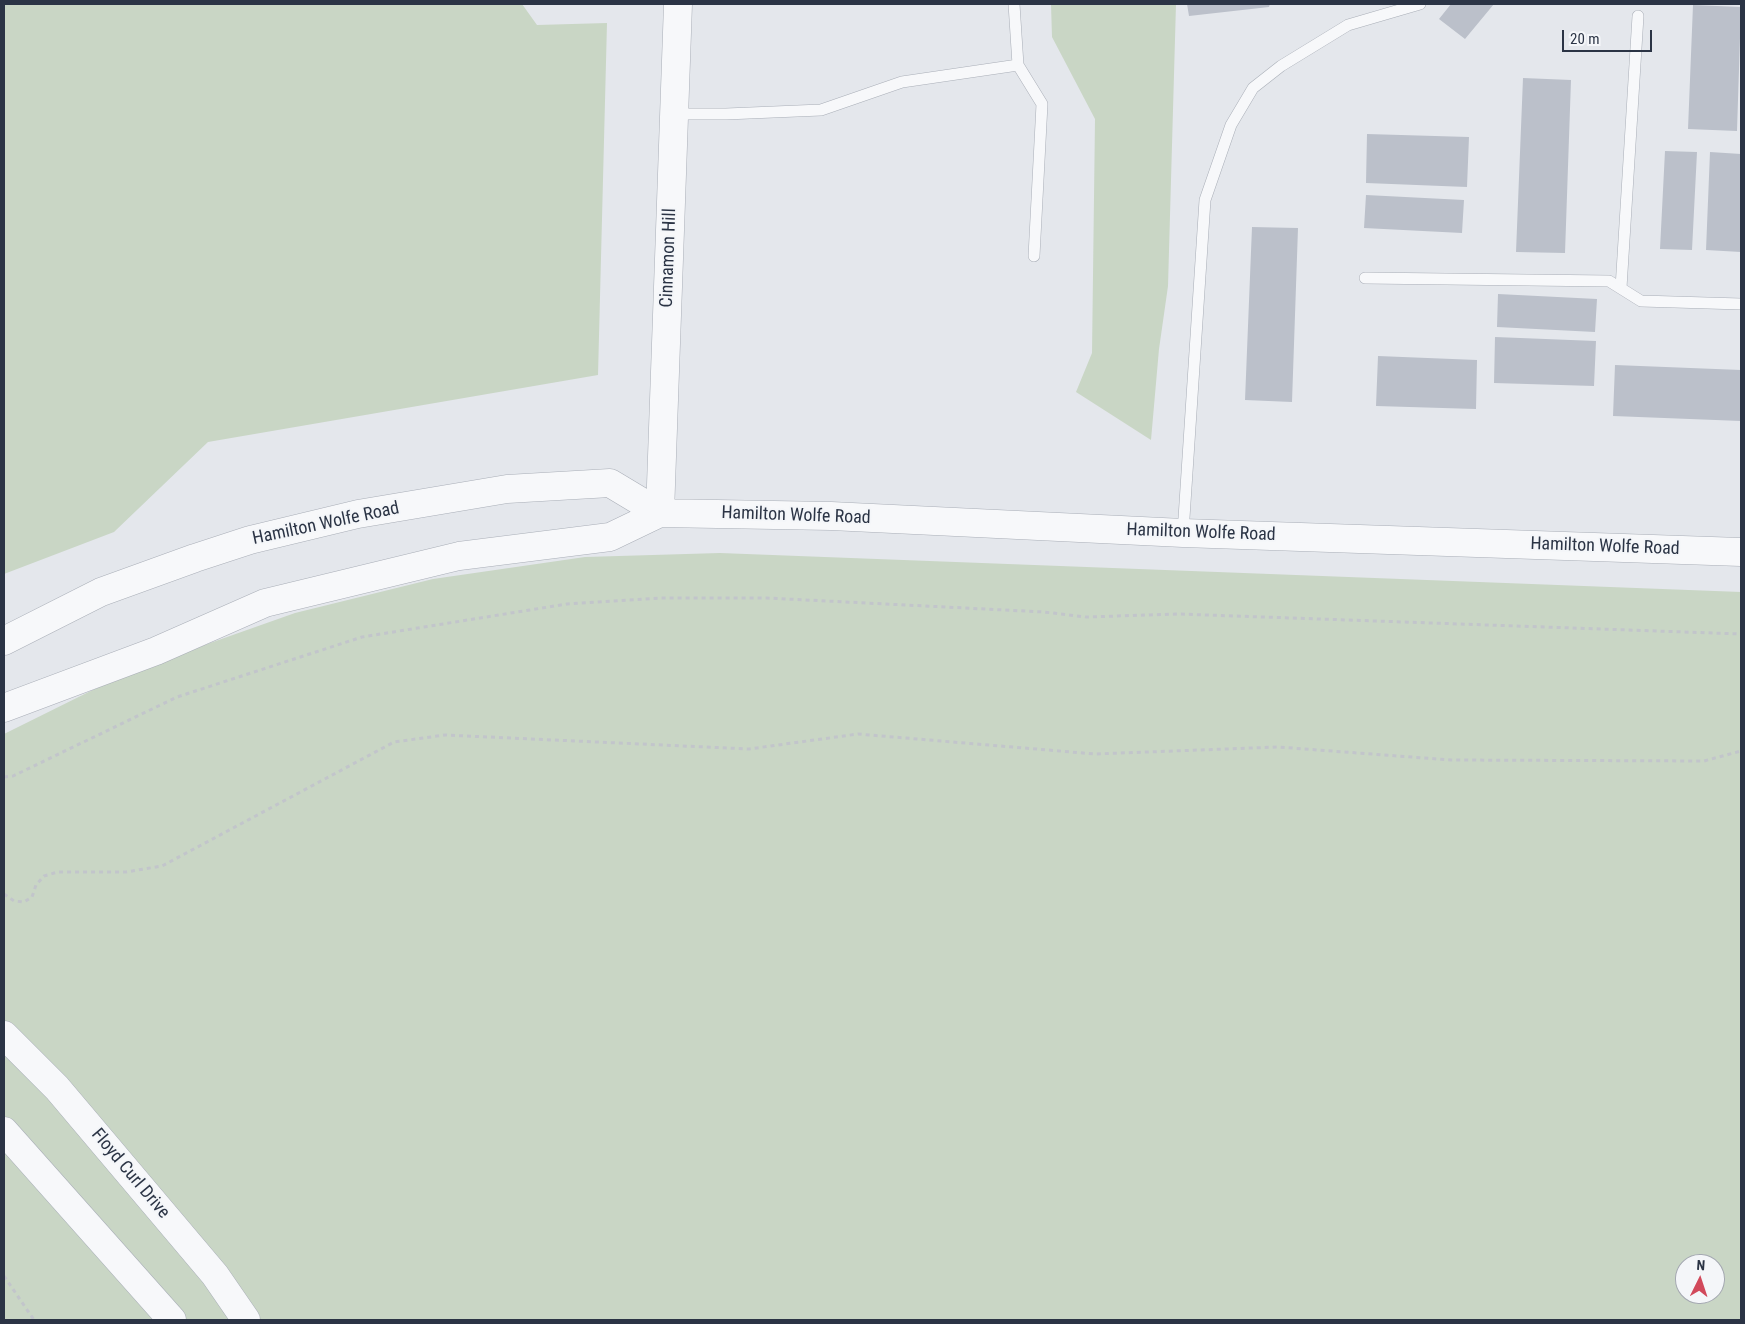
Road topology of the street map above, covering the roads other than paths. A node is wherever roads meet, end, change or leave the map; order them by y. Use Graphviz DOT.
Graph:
graph roads {
  1 [pos="678,4"];
  2 [pos="1014,4"];
  3 [pos="1420,4"];
  4 [pos="1638,16"];
  5 [pos="1018,65"];
  6 [pos="674,114"];
  7 [pos="1034,256"];
  8 [pos="1365,278"];
  9 [pos="1621,288"];
  10 [pos="1741,304"];
  11 [pos="660,512"];
  12 [pos="1183,533"];
  13 [pos="1741,552"];
  14 [pos="4,642"];
  15 [pos="4,708"];
  16 [pos="4,1035"];
  17 [pos="4,1131"];
  18 [pos="172,1320"];
  19 [pos="246,1320"];
  1 -- 6 [label="street, Cinnamon Hill"];
  2 -- 5 [label="lane"];
  3 -- 12 [label="lane"];
  4 -- 9 [label="lane"];
  5 -- 6 [label="lane"];
  5 -- 7 [label="lane"];
  6 -- 11 [label="street, Cinnamon Hill"];
  8 -- 9 [label="lane"];
  9 -- 10 [label="lane"];
  11 -- 12 [label="street, Hamilton Wolfe Road"];
  11 -- 14 [label="street, Hamilton Wolfe Road"];
  11 -- 15 [label="street, Hamilton Wolfe Road"];
  12 -- 13 [label="street, Hamilton Wolfe Road"];
  16 -- 19 [label="street, Floyd Curl Drive"];
  17 -- 18 [label="street"];
}
